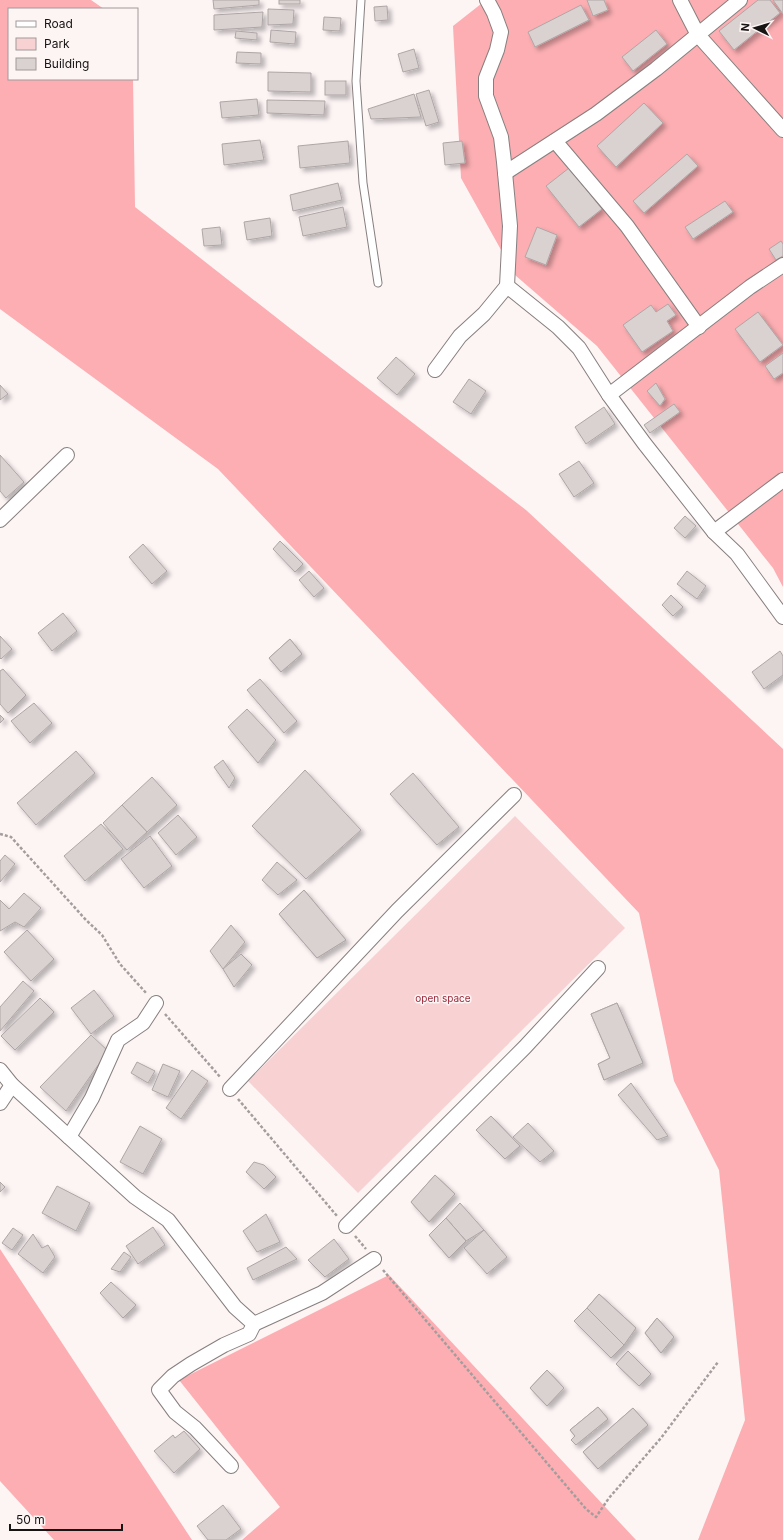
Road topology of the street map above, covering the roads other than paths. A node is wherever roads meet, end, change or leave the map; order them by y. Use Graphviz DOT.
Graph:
graph roads {
  1 [pos="361,0"];
  2 [pos="487,0"];
  3 [pos="680,0"];
  4 [pos="740,0"];
  5 [pos="698,35"];
  6 [pos="783,130"];
  7 [pos="555,141"];
  8 [pos="505,174"];
  9 [pos="783,265"];
  10 [pos="378,283"];
  11 [pos="508,286"];
  12 [pos="698,327"];
  13 [pos="435,370"];
  14 [pos="609,395"];
  15 [pos="67,455"];
  16 [pos="783,480"];
  17 [pos="0,520"];
  18 [pos="714,532"];
  19 [pos="783,617"];
  20 [pos="514,795"];
  21 [pos="598,968"];
  22 [pos="156,1003"];
  23 [pos="0,1070"];
  24 [pos="12,1085"];
  25 [pos="230,1089"];
  26 [pos="0,1103"];
  27 [pos="70,1137"];
  28 [pos="346,1226"];
  29 [pos="374,1258"];
  30 [pos="254,1324"];
  31 [pos="231,1466"];
  1 -- 10 [label="lane"];
  2 -- 8 [label="street"];
  3 -- 5 [label="street"];
  4 -- 5 [label="street"];
  5 -- 6 [label="street"];
  5 -- 7 [label="street"];
  7 -- 8 [label="street"];
  7 -- 12 [label="street"];
  8 -- 11 [label="street"];
  9 -- 12 [label="street"];
  11 -- 13 [label="street"];
  11 -- 14 [label="street"];
  12 -- 14 [label="street"];
  14 -- 18 [label="street"];
  15 -- 17 [label="street"];
  16 -- 18 [label="street"];
  18 -- 19 [label="street"];
  20 -- 25 [label="street"];
  21 -- 28 [label="street"];
  22 -- 27 [label="street"];
  23 -- 24 [label="street"];
  24 -- 26 [label="street"];
  24 -- 27 [label="street"];
  27 -- 30 [label="street"];
  29 -- 30 [label="street"];
  30 -- 31 [label="street"];
}
